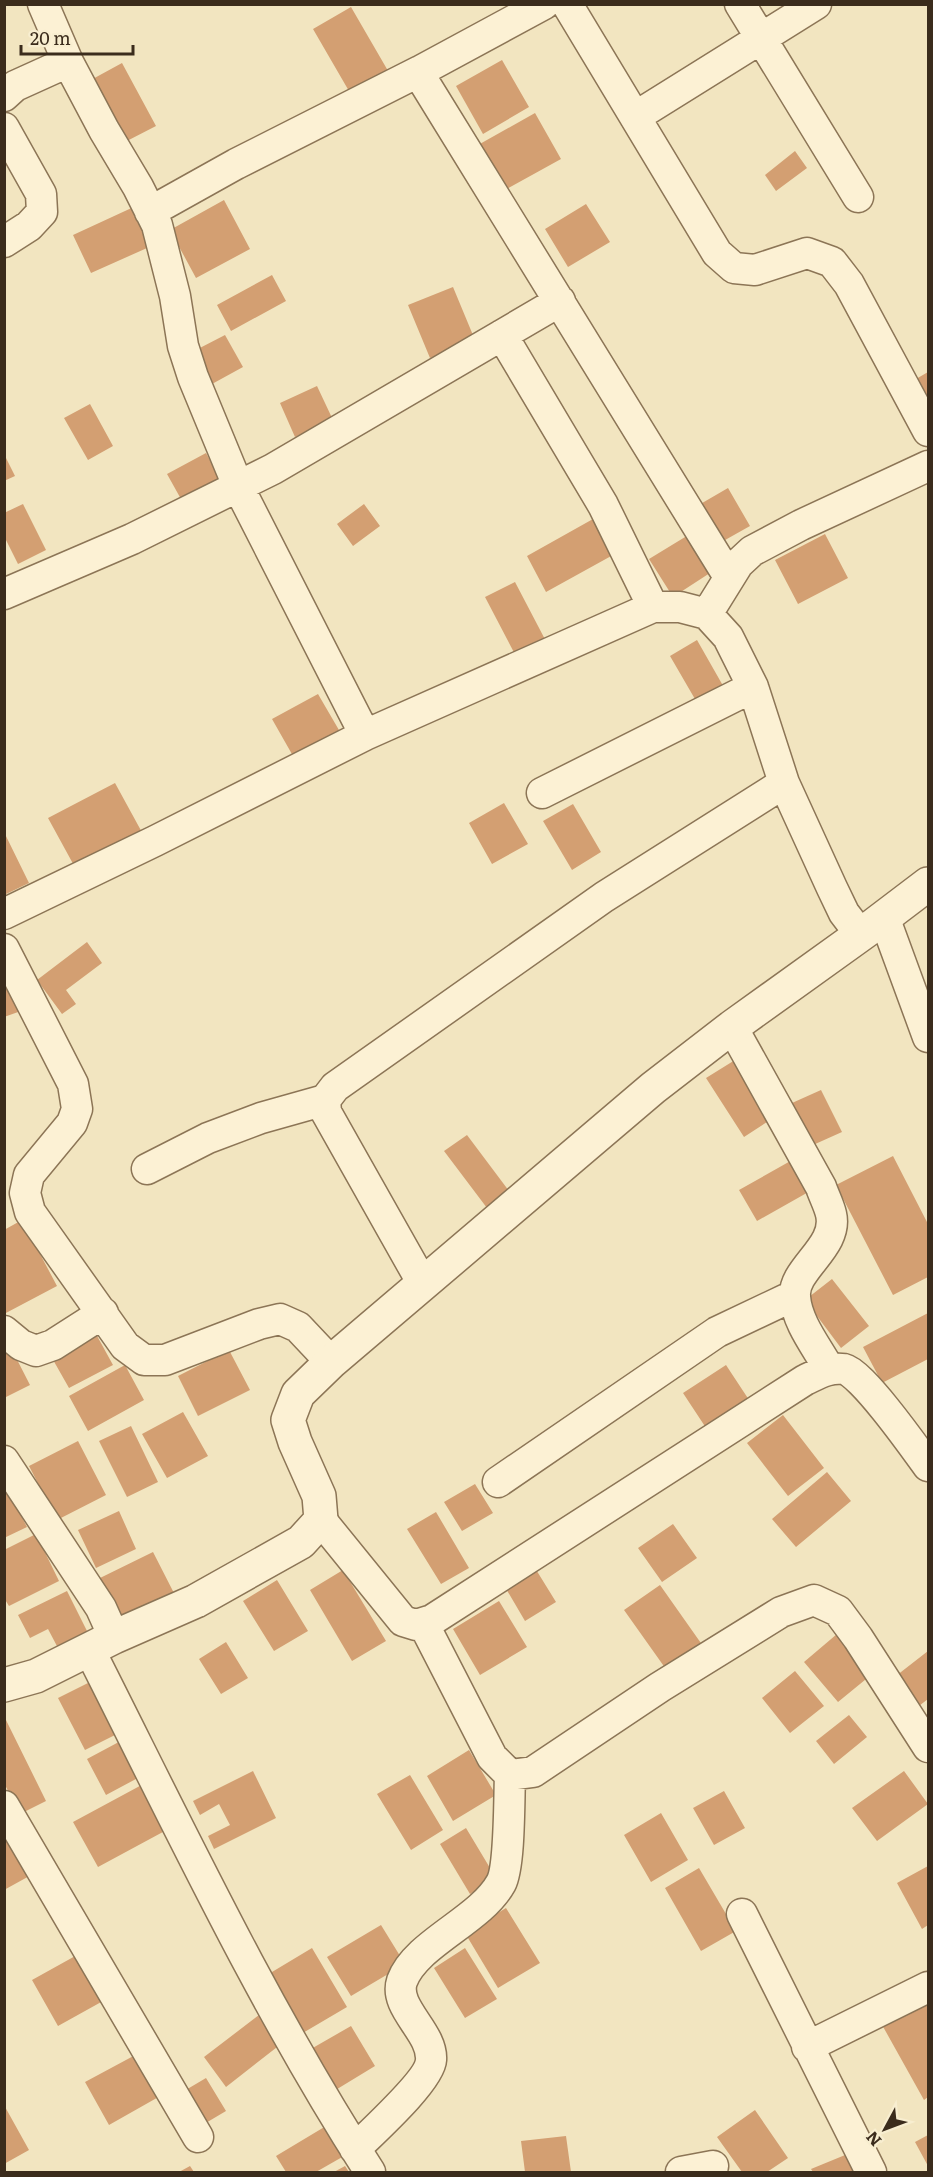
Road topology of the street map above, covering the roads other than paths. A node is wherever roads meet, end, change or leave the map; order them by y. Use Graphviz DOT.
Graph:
graph roads {
  1 [pos="43,4"];
  2 [pos="544,4"];
  3 [pos="567,4"];
  4 [pos="741,4"];
  5 [pos="816,4"];
  6 [pos="761,39"];
  7 [pos="68,62"];
  8 [pos="420,71"];
  9 [pos="4,96"];
  10 [pos="635,117"];
  11 [pos="4,128"];
  12 [pos="858,197"];
  13 [pos="150,212"];
  14 [pos="4,242"];
  15 [pos="560,301"];
  16 [pos="502,334"];
  17 [pos="928,431"];
  18 [pos="928,466"];
  19 [pos="238,486"];
  20 [pos="729,577"];
  21 [pos="9,592"];
  22 [pos="653,607"];
  23 [pos="707,614"];
  24 [pos="753,687"];
  25 [pos="365,735"];
  26 [pos="784,783"];
  27 [pos="542,793"];
  28 [pos="928,884"];
  29 [pos="4,914"];
  30 [pos="872,926"];
  31 [pos="4,949"];
  32 [pos="732,1027"];
  33 [pos="928,1037"];
  34 [pos="325,1101"];
  35 [pos="147,1169"];
  36 [pos="423,1284"];
  37 [pos="795,1294"];
  38 [pos="103,1313"];
  39 [pos="4,1331"];
  40 [pos="331,1362"];
  41 [pos="829,1369"];
  42 [pos="4,1461"];
  43 [pos="928,1466"];
  44 [pos="498,1482"];
  45 [pos="321,1520"];
  46 [pos="423,1623"];
  47 [pos="102,1644"];
  48 [pos="4,1685"];
  49 [pos="928,1747"];
  50 [pos="510,1775"];
  51 [pos="4,1806"];
  52 [pos="742,1914"];
  53 [pos="928,1987"];
  54 [pos="807,2047"];
  55 [pos="198,2137"];
  56 [pos="363,2161"];
  57 [pos="713,2166"];
  58 [pos="681,2172"];
  59 [pos="871,2172"];
  1 -- 7 [label="street"];
  2 -- 8 [label="street"];
  3 -- 10 [label="street"];
  4 -- 6 [label="street"];
  5 -- 6 [label="street"];
  6 -- 10 [label="street"];
  6 -- 12 [label="street"];
  7 -- 9 [label="street"];
  7 -- 13 [label="street"];
  8 -- 13 [label="street"];
  8 -- 15 [label="street"];
  10 -- 17 [label="street"];
  11 -- 14 [label="street"];
  13 -- 19 [label="street"];
  15 -- 16 [label="street"];
  15 -- 20 [label="street"];
  16 -- 19 [label="street"];
  16 -- 22 [label="street"];
  18 -- 20 [label="street"];
  19 -- 21 [label="street"];
  19 -- 25 [label="street"];
  20 -- 23 [label="street"];
  22 -- 23 [label="street"];
  22 -- 25 [label="street"];
  23 -- 24 [label="street"];
  24 -- 26 [label="street"];
  24 -- 27 [label="street"];
  25 -- 29 [label="street"];
  26 -- 30 [label="street"];
  26 -- 34 [label="street"];
  28 -- 30 [label="street"];
  30 -- 32 [label="street"];
  30 -- 33 [label="street"];
  31 -- 38 [label="street"];
  32 -- 36 [label="street"];
  32 -- 37 [label="street"];
  34 -- 35 [label="street"];
  34 -- 36 [label="street"];
  36 -- 40 [label="street"];
  37 -- 41 [label="street"];
  37 -- 44 [label="street"];
  38 -- 39 [label="street"];
  38 -- 40 [label="street"];
  40 -- 45 [label="street"];
  41 -- 43 [label="street"];
  41 -- 46 [label="street"];
  42 -- 47 [label="street"];
  45 -- 46 [label="street"];
  45 -- 47 [label="street"];
  46 -- 50 [label="street"];
  47 -- 48 [label="street"];
  47 -- 56 [label="street"];
  49 -- 50 [label="street"];
  50 -- 56 [label="street"];
  51 -- 55 [label="street"];
  52 -- 54 [label="street"];
  53 -- 54 [label="street"];
  54 -- 59 [label="street"];
  57 -- 58 [label="street"];
}
